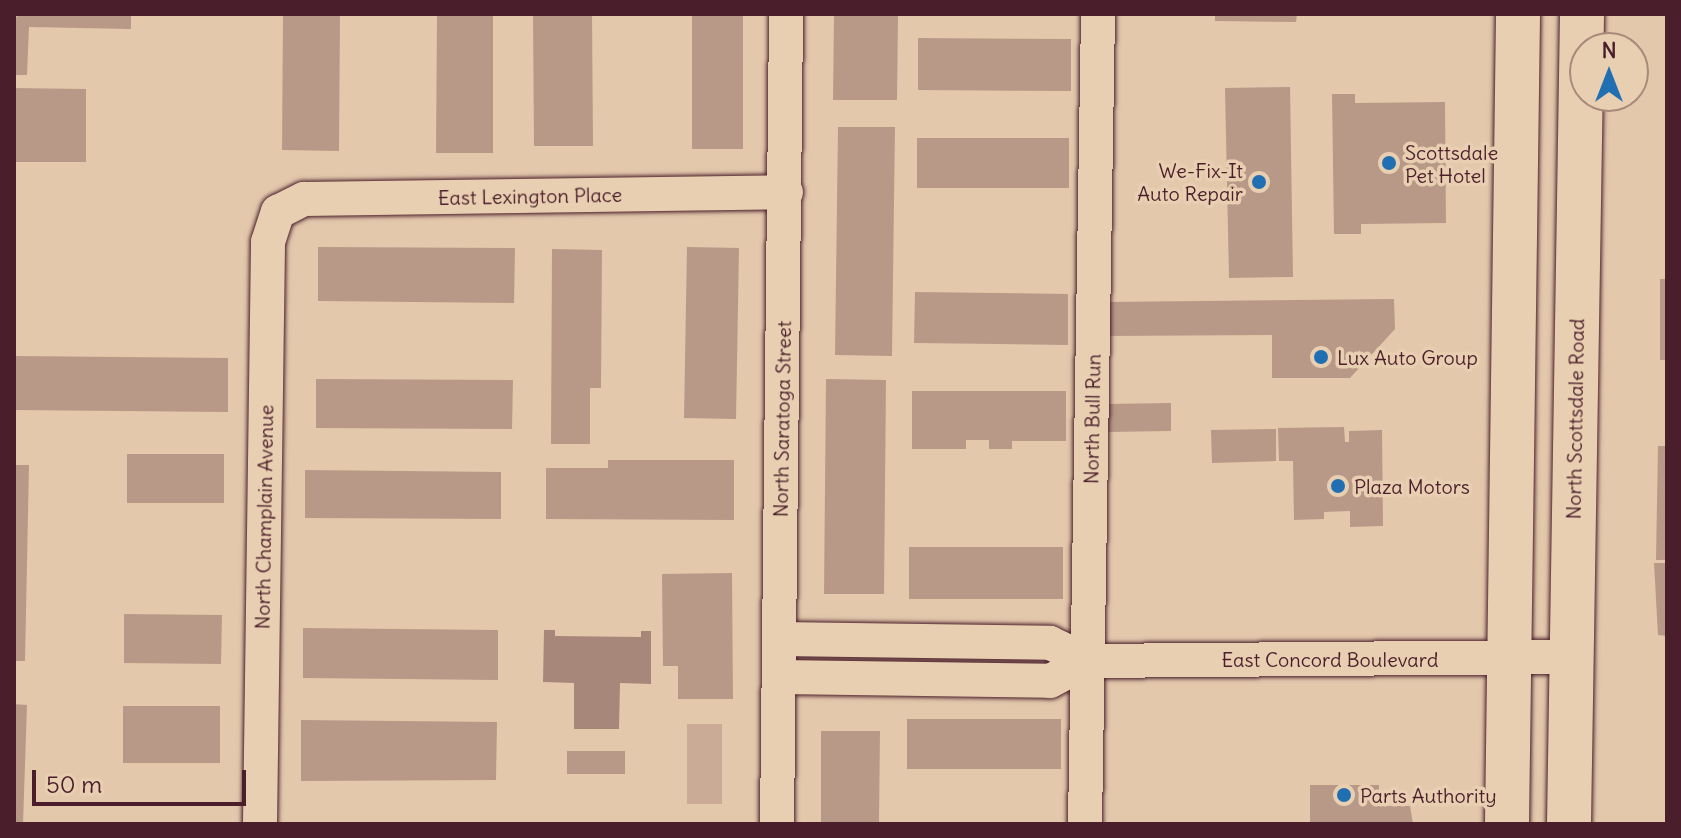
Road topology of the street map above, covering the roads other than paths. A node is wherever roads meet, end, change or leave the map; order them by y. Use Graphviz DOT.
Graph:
graph roads {
  1 [pos="786,14"];
  2 [pos="1098,14"];
  3 [pos="1518,14"];
  4 [pos="1582,14"];
  5 [pos="786,192"];
  6 [pos="278,212"];
  7 [pos="779,639"];
  8 [pos="1572,657"];
  9 [pos="1510,658"];
  10 [pos="1088,661"];
  11 [pos="779,677"];
  12 [pos="260,824"];
  13 [pos="777,824"];
  14 [pos="1085,824"];
  15 [pos="1507,824"];
  16 [pos="1569,824"];
  1 -- 5 [label="street, North Saratoga Street"];
  2 -- 10 [label="street, North Bull Run"];
  3 -- 9 [label="main road"];
  4 -- 8 [label="main road, North Scottsdale Road"];
  5 -- 6 [label="street, East Lexington Place"];
  5 -- 7 [label="street, North Saratoga Street"];
  6 -- 12 [label="street, North Champlain Avenue"];
  7 -- 10 [label="street, East Concord Boulevard"];
  7 -- 11 [label="street, North Saratoga Street"];
  8 -- 9 [label="street, East Concord Boulevard"];
  8 -- 16 [label="main road, North Scottsdale Road"];
  9 -- 10 [label="street, East Concord Boulevard"];
  9 -- 15 [label="main road"];
  10 -- 11 [label="street, East Concord Boulevard"];
  10 -- 14 [label="street, North Bull Run"];
  11 -- 13 [label="street, North Saratoga Street"];
}
